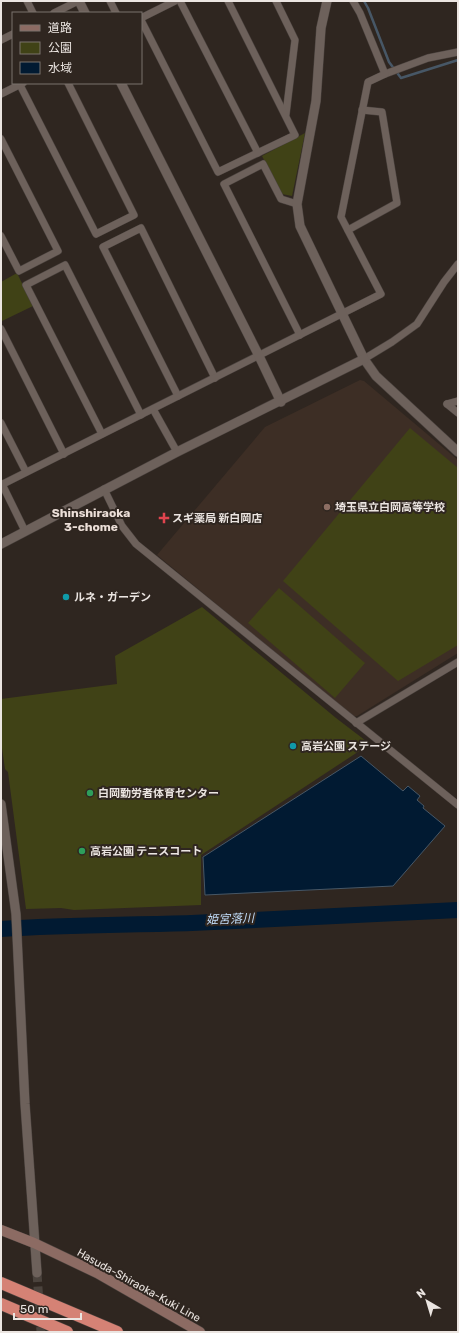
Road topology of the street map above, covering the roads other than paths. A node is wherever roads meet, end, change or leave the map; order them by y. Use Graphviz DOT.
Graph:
graph roads {
  1 [pos="27,1"];
  2 [pos="78,1"];
  3 [pos="110,1"];
  4 [pos="175,1"];
  5 [pos="180,1"];
  6 [pos="228,1"];
  7 [pos="276,1"];
  8 [pos="327,1"];
  9 [pos="353,1"];
  10 [pos="32,12"];
  11 [pos="56,12"];
  12 [pos="84,12"];
  13 [pos="116,12"];
  14 [pos="142,18"];
  15 [pos="142,21"];
  16 [pos="12,34"];
  17 [pos="1,40"];
  18 [pos="458,52"];
  19 [pos="385,74"];
  20 [pos="22,84"];
  21 [pos="68,84"];
  22 [pos="122,84"];
  23 [pos="1,94"];
  24 [pos="362,110"];
  25 [pos="286,114"];
  26 [pos="1,139"];
  27 [pos="258,153"];
  28 [pos="297,204"];
  29 [pos="348,230"];
  30 [pos="1,236"];
  31 [pos="458,264"];
  32 [pos="342,314"];
  33 [pos="1,329"];
  34 [pos="300,335"];
  35 [pos="259,356"];
  36 [pos="364,359"];
  37 [pos="215,378"];
  38 [pos="178,396"];
  39 [pos="458,401"];
  40 [pos="281,402"];
  41 [pos="153,409"];
  42 [pos="458,413"];
  43 [pos="141,415"];
  44 [pos="1,423"];
  45 [pos="102,434"];
  46 [pos="177,452"];
  47 [pos="458,452"];
  48 [pos="64,454"];
  49 [pos="26,472"];
  50 [pos="2,485"];
  51 [pos="104,489"];
  52 [pos="25,531"];
  53 [pos="1,544"];
  54 [pos="458,662"];
  55 [pos="356,723"];
  56 [pos="1,804"];
  57 [pos="458,805"];
  58 [pos="4,849"];
  59 [pos="1,1230"];
  60 [pos="34,1243"];
  61 [pos="37,1273"];
  62 [pos="1,1283"];
  63 [pos="1,1304"];
  64 [pos="67,1332"];
  65 [pos="117,1332"];
  66 [pos="200,1332"];
  1 -- 10 [label="street"];
  2 -- 11 [label="street"];
  2 -- 12 [label="street"];
  3 -- 13 [label="street"];
  4 -- 14 [label="street"];
  5 -- 27 [label="street"];
  6 -- 25 [label="street"];
  7 -- 25 [label="street"];
  8 -- 28 [label="street"];
  9 -- 19 [label="street"];
  15 -- 27 [label="street"];
  16 -- 17 [label="street"];
  18 -- 19 [label="street"];
  19 -- 24 [label="street"];
  20 -- 21 [label="street"];
  20 -- 23 [label="street"];
  22 -- 35 [label="street"];
  24 -- 29 [label="street"];
  24 -- 29 [label="street"];
  25 -- 27 [label="street"];
  26 -- 30 [label="street"];
  28 -- 32 [label="street"];
  28 -- 34 [label="street"];
  29 -- 32 [label="street"];
  31 -- 36 [label="street"];
  32 -- 34 [label="street"];
  32 -- 36 [label="street"];
  33 -- 48 [label="street"];
  34 -- 35 [label="street"];
  35 -- 37 [label="street"];
  35 -- 40 [label="street"];
  36 -- 40 [label="street"];
  36 -- 47 [label="street"];
  37 -- 38 [label="street"];
  37 -- 38 [label="street"];
  38 -- 41 [label="street"];
  39 -- 42 [label="street"];
  40 -- 46 [label="street"];
  41 -- 43 [label="street"];
  41 -- 46 [label="street"];
  43 -- 45 [label="street"];
  43 -- 45 [label="street"];
  44 -- 49 [label="street"];
  45 -- 48 [label="street"];
  46 -- 51 [label="street"];
  48 -- 49 [label="street"];
  49 -- 50 [label="street"];
  50 -- 52 [label="street"];
  51 -- 52 [label="street"];
  51 -- 55 [label="street"];
  52 -- 53 [label="street"];
  54 -- 55 [label="street"];
  55 -- 57 [label="street"];
  56 -- 58 [label="street"];
  58 -- 60 [label="street"];
  59 -- 60 [label="main road, Hasuda-Shiraoka-Kuki Line"];
  60 -- 61 [label="street"];
  60 -- 66 [label="main road, Hasuda-Shiraoka-Kuki Line"];
  62 -- 65 [label="highway"];
  63 -- 64 [label="highway"];
}
